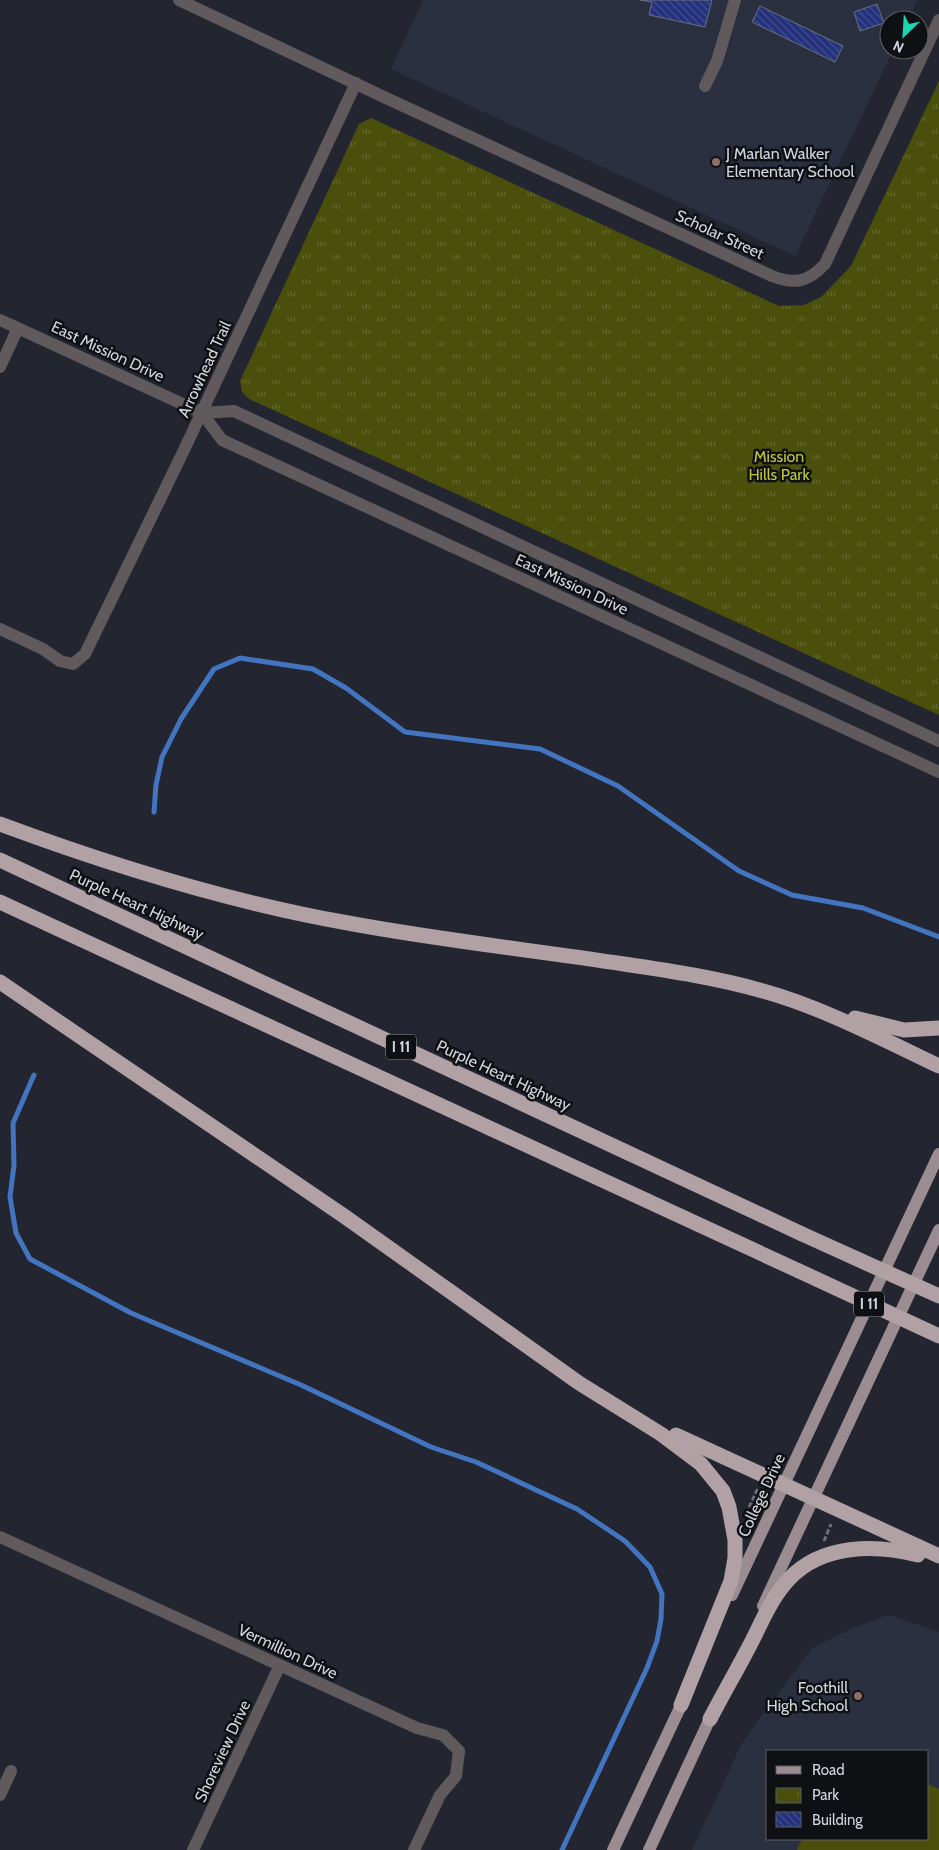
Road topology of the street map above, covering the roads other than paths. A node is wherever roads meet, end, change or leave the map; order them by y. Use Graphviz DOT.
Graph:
graph roads {
  1 [pos="180,0"];
  2 [pos="735,0"];
  3 [pos="939,20"];
  4 [pos="356,83"];
  5 [pos="705,86"];
  6 [pos="0,320"];
  7 [pos="18,328"];
  8 [pos="0,367"];
  9 [pos="202,413"];
  10 [pos="0,629"];
  11 [pos="939,741"];
  12 [pos="939,772"];
  13 [pos="0,824"];
  14 [pos="0,860"];
  15 [pos="0,902"];
  16 [pos="0,982"];
  17 [pos="807,1006"];
  18 [pos="939,1028"];
  19 [pos="939,1066"];
  20 [pos="939,1154"];
  21 [pos="939,1230"];
  22 [pos="939,1296"];
  23 [pos="939,1336"];
  24 [pos="625,1412"];
  25 [pos="784,1484"];
  26 [pos="814,1497"];
  27 [pos="0,1536"];
  28 [pos="939,1556"];
  29 [pos="939,1561"];
  30 [pos="280,1665"];
  31 [pos="681,1705"];
  32 [pos="710,1719"];
  33 [pos="11,1772"];
  34 [pos="0,1795"];
  35 [pos="193,1850"];
  36 [pos="414,1850"];
  37 [pos="613,1850"];
  38 [pos="649,1850"];
  1 -- 4 [label="street, Scholar Street"];
  2 -- 5 [label="street"];
  3 -- 4 [label="street, Scholar Street"];
  4 -- 9 [label="street, Arrowhead Trail"];
  6 -- 7 [label="street, East Mission Drive"];
  7 -- 8 [label="street"];
  7 -- 9 [label="street, East Mission Drive"];
  9 -- 10 [label="street, Arrowhead Trail"];
  9 -- 11 [label="street, East Mission Drive"];
  9 -- 12 [label="street, East Mission Drive"];
  13 -- 17 [label="highway"];
  14 -- 22 [label="highway, Purple Heart Highway / I 11, bridge"];
  15 -- 23 [label="highway, I 11, bridge"];
  16 -- 24 [label="highway"];
  17 -- 18 [label="highway"];
  17 -- 19 [label="highway"];
  20 -- 25 [label="main road, College Drive"];
  21 -- 26 [label="main road"];
  24 -- 25 [label="highway"];
  24 -- 31 [label="highway"];
  25 -- 26 [label="highway"];
  25 -- 31 [label="main road, College Drive"];
  26 -- 28 [label="highway"];
  26 -- 32 [label="main road"];
  27 -- 30 [label="street, Vermillion Drive"];
  29 -- 32 [label="highway"];
  30 -- 35 [label="street, Shoreview Drive"];
  30 -- 36 [label="street, Vermillion Drive"];
  31 -- 37 [label="main road, College Drive"];
  32 -- 38 [label="main road"];
  33 -- 34 [label="street"];
}
